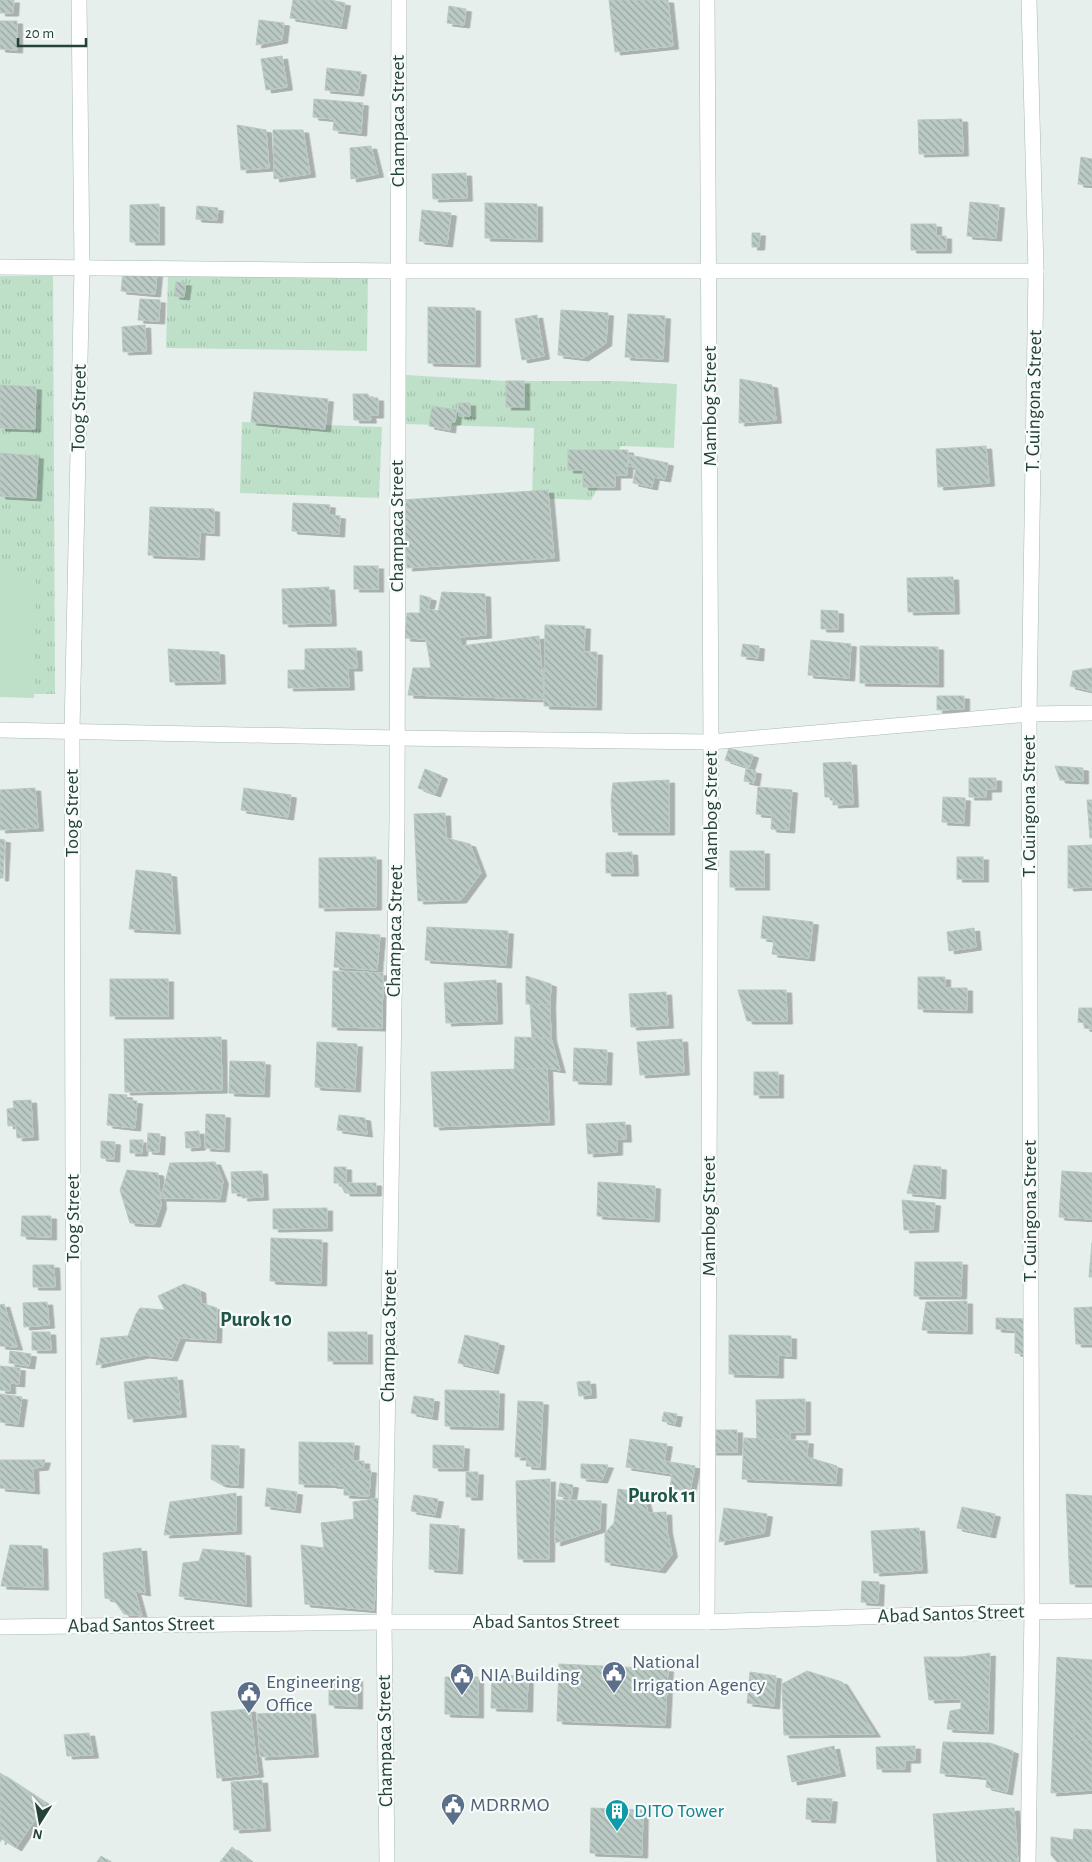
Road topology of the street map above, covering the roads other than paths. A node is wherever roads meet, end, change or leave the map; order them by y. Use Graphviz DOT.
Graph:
graph roads {
  1 [pos="79,0"];
  2 [pos="399,0"];
  3 [pos="707,0"];
  4 [pos="1029,0"];
  5 [pos="0,267"];
  6 [pos="82,267"];
  7 [pos="709,270"];
  8 [pos="398,271"];
  9 [pos="1036,271"];
  10 [pos="1028,714"];
  11 [pos="1092,714"];
  12 [pos="0,730"];
  13 [pos="72,731"];
  14 [pos="397,738"];
  15 [pos="711,742"];
  16 [pos="1092,1611"];
  17 [pos="1032,1612"];
  18 [pos="384,1622"];
  19 [pos="707,1622"];
  20 [pos="74,1625"];
  21 [pos="0,1628"];
  22 [pos="387,1862"];
  23 [pos="1028,1862"];
  1 -- 6 [label="street, Toog Street"];
  2 -- 8 [label="street, Champaca Street"];
  3 -- 7 [label="street, Mambog Street"];
  4 -- 9 [label="street, T. Guingona Street"];
  5 -- 6 [label="street"];
  6 -- 8 [label="street"];
  6 -- 13 [label="street, Toog Street"];
  7 -- 8 [label="street"];
  7 -- 9 [label="street"];
  7 -- 15 [label="street, Mambog Street"];
  8 -- 14 [label="street, Champaca Street"];
  9 -- 10 [label="street, T. Guingona Street"];
  10 -- 11 [label="street"];
  10 -- 15 [label="street"];
  10 -- 17 [label="street, T. Guingona Street"];
  12 -- 13 [label="street"];
  13 -- 14 [label="street"];
  13 -- 20 [label="street, Toog Street"];
  14 -- 15 [label="street"];
  14 -- 18 [label="street, Champaca Street"];
  15 -- 19 [label="street, Mambog Street"];
  16 -- 17 [label="street, Abad Santos Street"];
  17 -- 19 [label="street, Abad Santos Street"];
  17 -- 23 [label="street, T. Guingona Street"];
  18 -- 19 [label="street, Abad Santos Street"];
  18 -- 20 [label="street, Abad Santos Street"];
  18 -- 22 [label="street, Champaca Street"];
  20 -- 21 [label="street, Abad Santos Street"];
}
